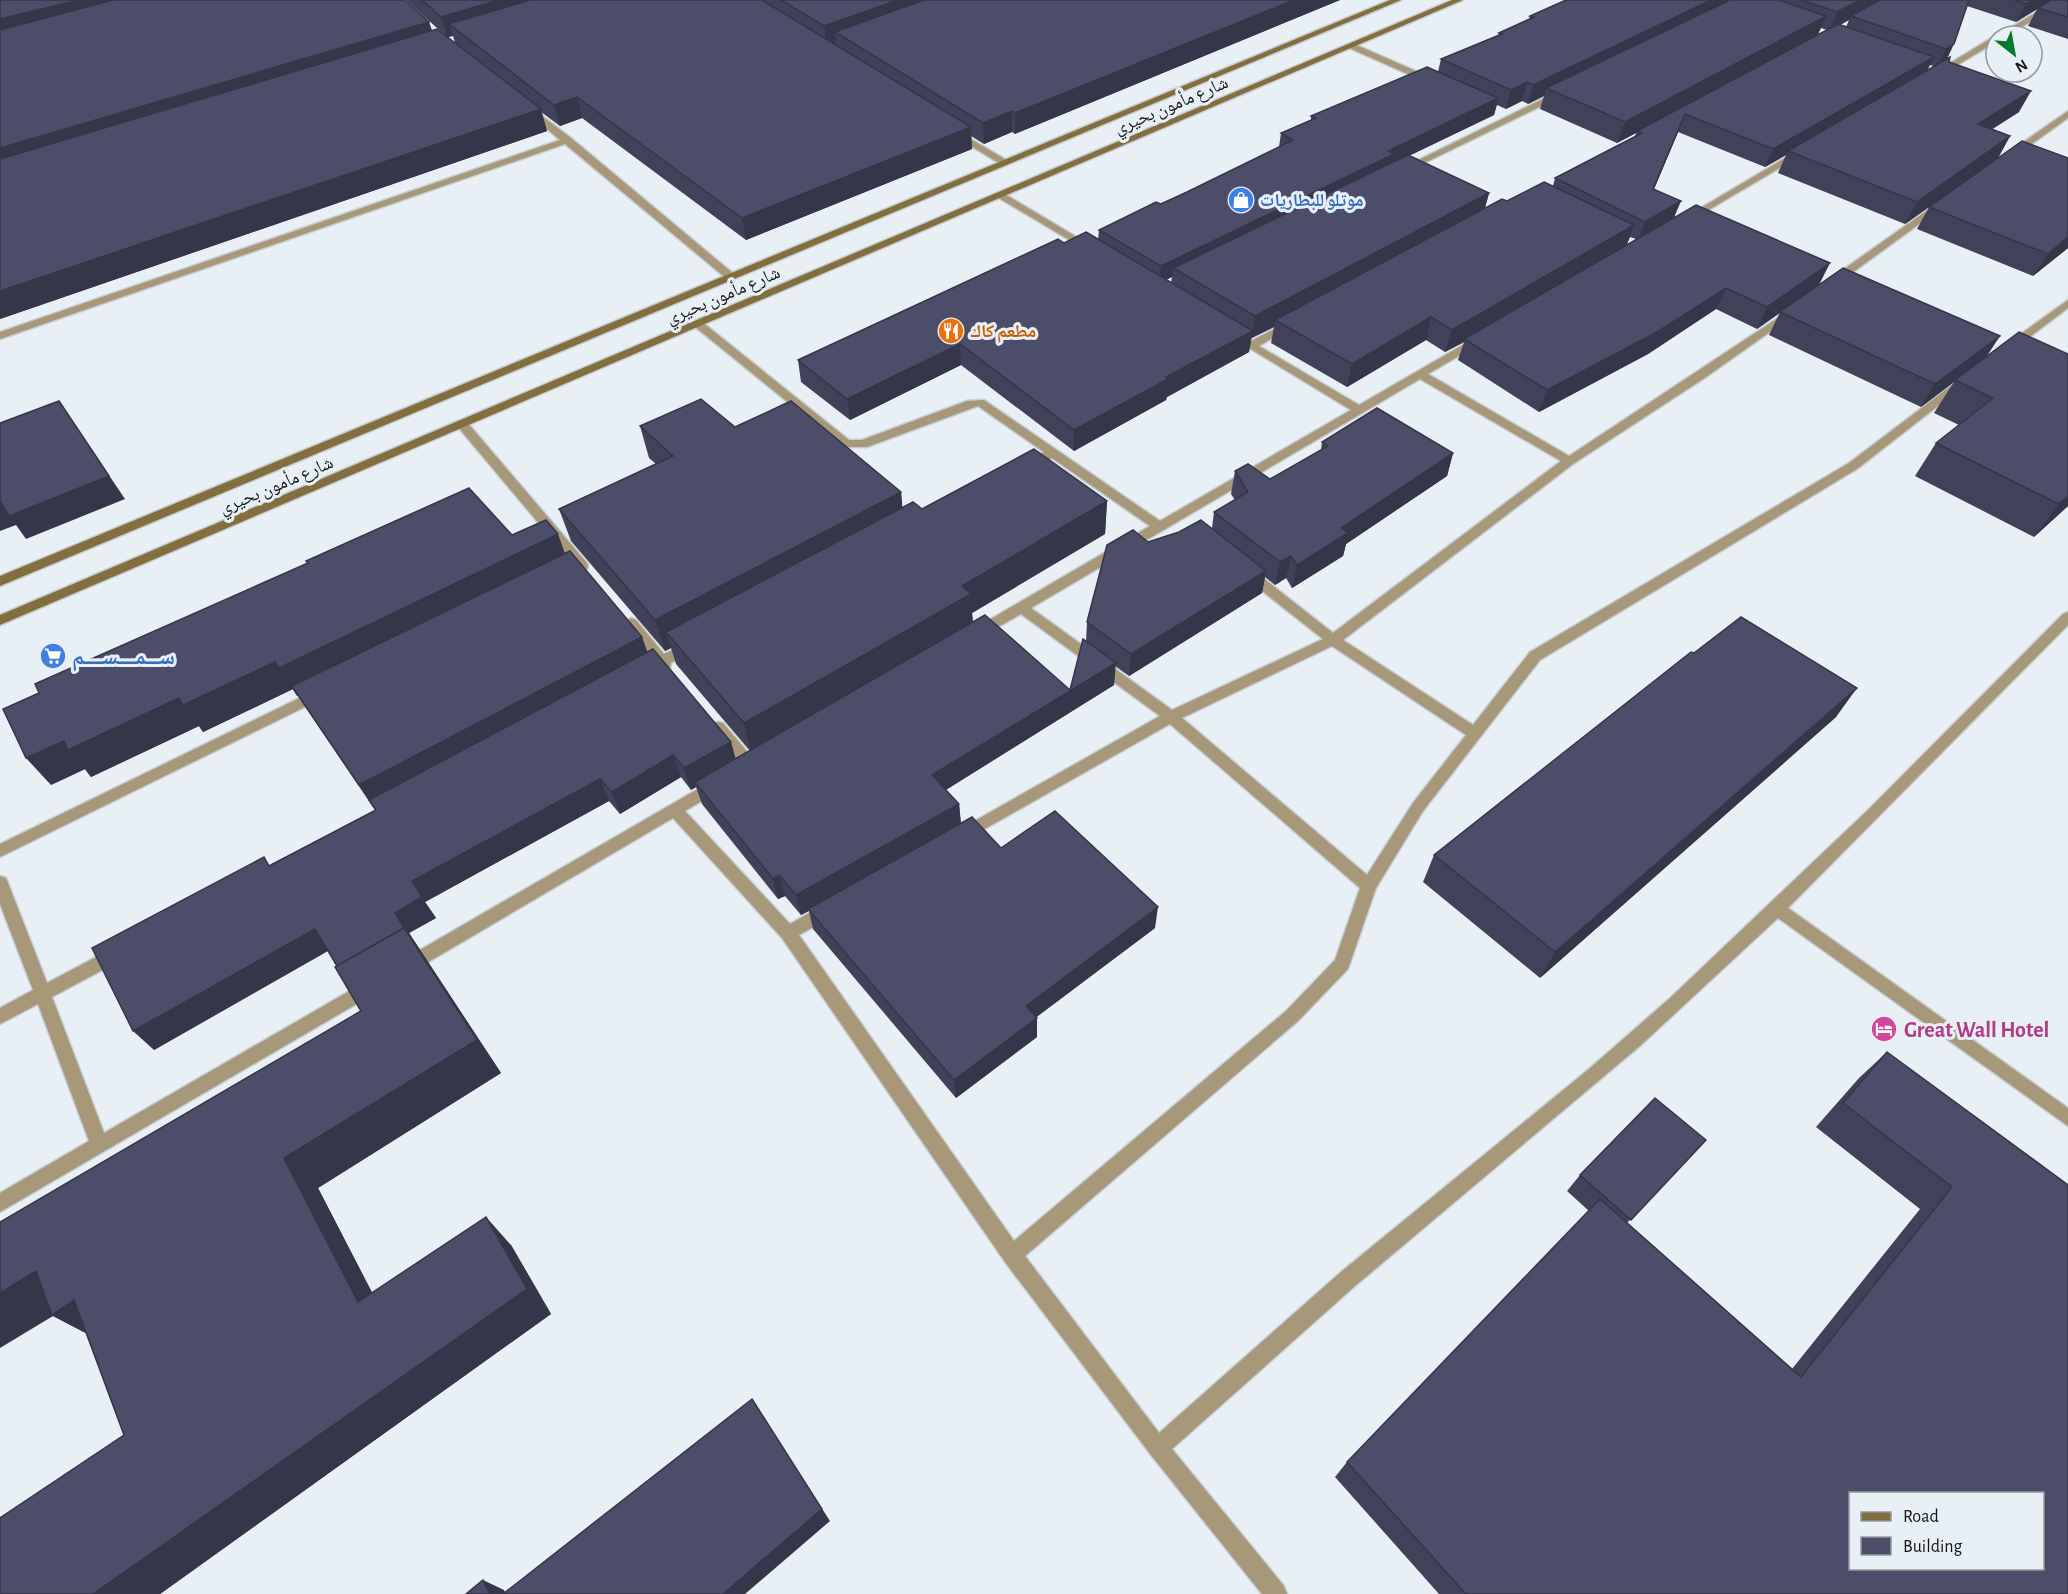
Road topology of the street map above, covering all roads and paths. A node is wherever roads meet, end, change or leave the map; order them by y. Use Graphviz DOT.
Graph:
graph roads {
  1 [pos="1397,0"];
  2 [pos="1459,0"];
  3 [pos="2062,0"];
  4 [pos="2021,24"];
  5 [pos="1984,45"];
  6 [pos="1352,46"];
  7 [pos="1930,74"];
  8 [pos="1437,84"];
  9 [pos="1564,92"];
  10 [pos="521,103"];
  11 [pos="1501,113"];
  12 [pos="2068,114"];
  13 [pos="1512,117"];
  14 [pos="945,126"];
  15 [pos="568,140"];
  16 [pos="1813,145"];
  17 [pos="2001,162"];
  18 [pos="1005,163"];
  19 [pos="1394,175"];
  20 [pos="1000,195"];
  21 [pos="1952,196"];
  22 [pos="1680,223"];
  23 [pos="1100,254"];
  24 [pos="731,277"];
  25 [pos="1827,286"];
  26 [pos="2068,303"];
  27 [pos="1798,306"];
  28 [pos="1304,317"];
  29 [pos="698,324"];
  30 [pos="1490,334"];
  31 [pos="0,336"];
  32 [pos="1241,340"];
  33 [pos="1251,346"];
  34 [pos="2002,352"];
  35 [pos="1420,374"];
  36 [pos="1974,374"];
  37 [pos="1359,410"];
  38 [pos="462,424"];
  39 [pos="1053,452"];
  40 [pos="1569,461"];
  41 [pos="1021,469"];
  42 [pos="1160,527"];
  43 [pos="1241,567"];
  44 [pos="580,569"];
  45 [pos="0,581"];
  46 [pos="1022,607"];
  47 [pos="625,617"];
  48 [pos="2068,617"];
  49 [pos="0,620"];
  50 [pos="705,638"];
  51 [pos="1332,640"];
  52 [pos="961,642"];
  53 [pos="662,661"];
  54 [pos="633,677"];
  55 [pos="677,678"];
  56 [pos="337,684"];
  57 [pos="706,713"];
  58 [pos="1171,717"];
  59 [pos="1476,734"];
  60 [pos="675,810"];
  61 [pos="953,840"];
  62 [pos="0,851"];
  63 [pos="0,883"];
  64 [pos="1369,886"];
  65 [pos="839,904"];
  66 [pos="1777,909"];
  67 [pos="788,933"];
  68 [pos="126,949"];
  69 [pos="43,993"];
  70 [pos="0,1016"];
  71 [pos="2068,1118"];
  72 [pos="100,1145"];
  73 [pos="0,1203"];
  74 [pos="1012,1255"];
  75 [pos="1158,1448"];
  76 [pos="1276,1594"];
  1 -- 18 [label="street, شارع مأمون بحيري"];
  2 -- 6 [label="street, شارع مأمون بحيري"];
  3 -- 4 [label="street"];
  5 -- 7 [label="street"];
  6 -- 8 [label="street"];
  6 -- 20 [label="street, شارع مأمون بحيري"];
  9 -- 13 [label="street"];
  10 -- 15 [label="street"];
  11 -- 13 [label="street"];
  12 -- 17 [label="street"];
  13 -- 19 [label="street"];
  14 -- 18 [label="street"];
  15 -- 24 [label="street"];
  15 -- 31 [label="street"];
  16 -- 22 [label="street"];
  18 -- 24 [label="street, شارع مأمون بحيري"];
  20 -- 23 [label="street"];
  20 -- 29 [label="street, شارع مأمون بحيري"];
  21 -- 25 [label="street"];
  24 -- 45 [label="street, شارع مأمون بحيري"];
  26 -- 34 [label="street"];
  27 -- 40 [label="street"];
  28 -- 33 [label="street"];
  29 -- 38 [label="street, شارع مأمون بحيري"];
  29 -- 39 [label="street"];
  30 -- 35 [label="street"];
  32 -- 33 [label="street"];
  33 -- 37 [label="street"];
  35 -- 37 [label="street"];
  35 -- 40 [label="street"];
  36 -- 59 [label="street"];
  37 -- 42 [label="street"];
  38 -- 44 [label="street"];
  38 -- 49 [label="street, شارع مأمون بحيري"];
  39 -- 41 [label="street"];
  39 -- 42 [label="street"];
  40 -- 51 [label="street"];
  42 -- 46 [label="street"];
  43 -- 51 [label="street"];
  46 -- 52 [label="street"];
  46 -- 58 [label="street"];
  47 -- 53 [label="street"];
  48 -- 66 [label="street"];
  50 -- 53 [label="street"];
  51 -- 58 [label="street"];
  51 -- 59 [label="street"];
  53 -- 54 [label="street"];
  53 -- 55 [label="street"];
  56 -- 62 [label="street"];
  57 -- 60 [label="street"];
  58 -- 61 [label="street"];
  58 -- 64 [label="street"];
  59 -- 64 [label="street"];
  60 -- 67 [label="street"];
  60 -- 72 [label="street"];
  63 -- 69 [label="street"];
  64 -- 74 [label="street"];
  65 -- 67 [label="street"];
  66 -- 71 [label="street"];
  66 -- 75 [label="street"];
  67 -- 74 [label="street"];
  68 -- 69 [label="street"];
  69 -- 70 [label="street"];
  69 -- 72 [label="street"];
  72 -- 73 [label="street"];
  74 -- 75 [label="street"];
  75 -- 76 [label="street"];
}
